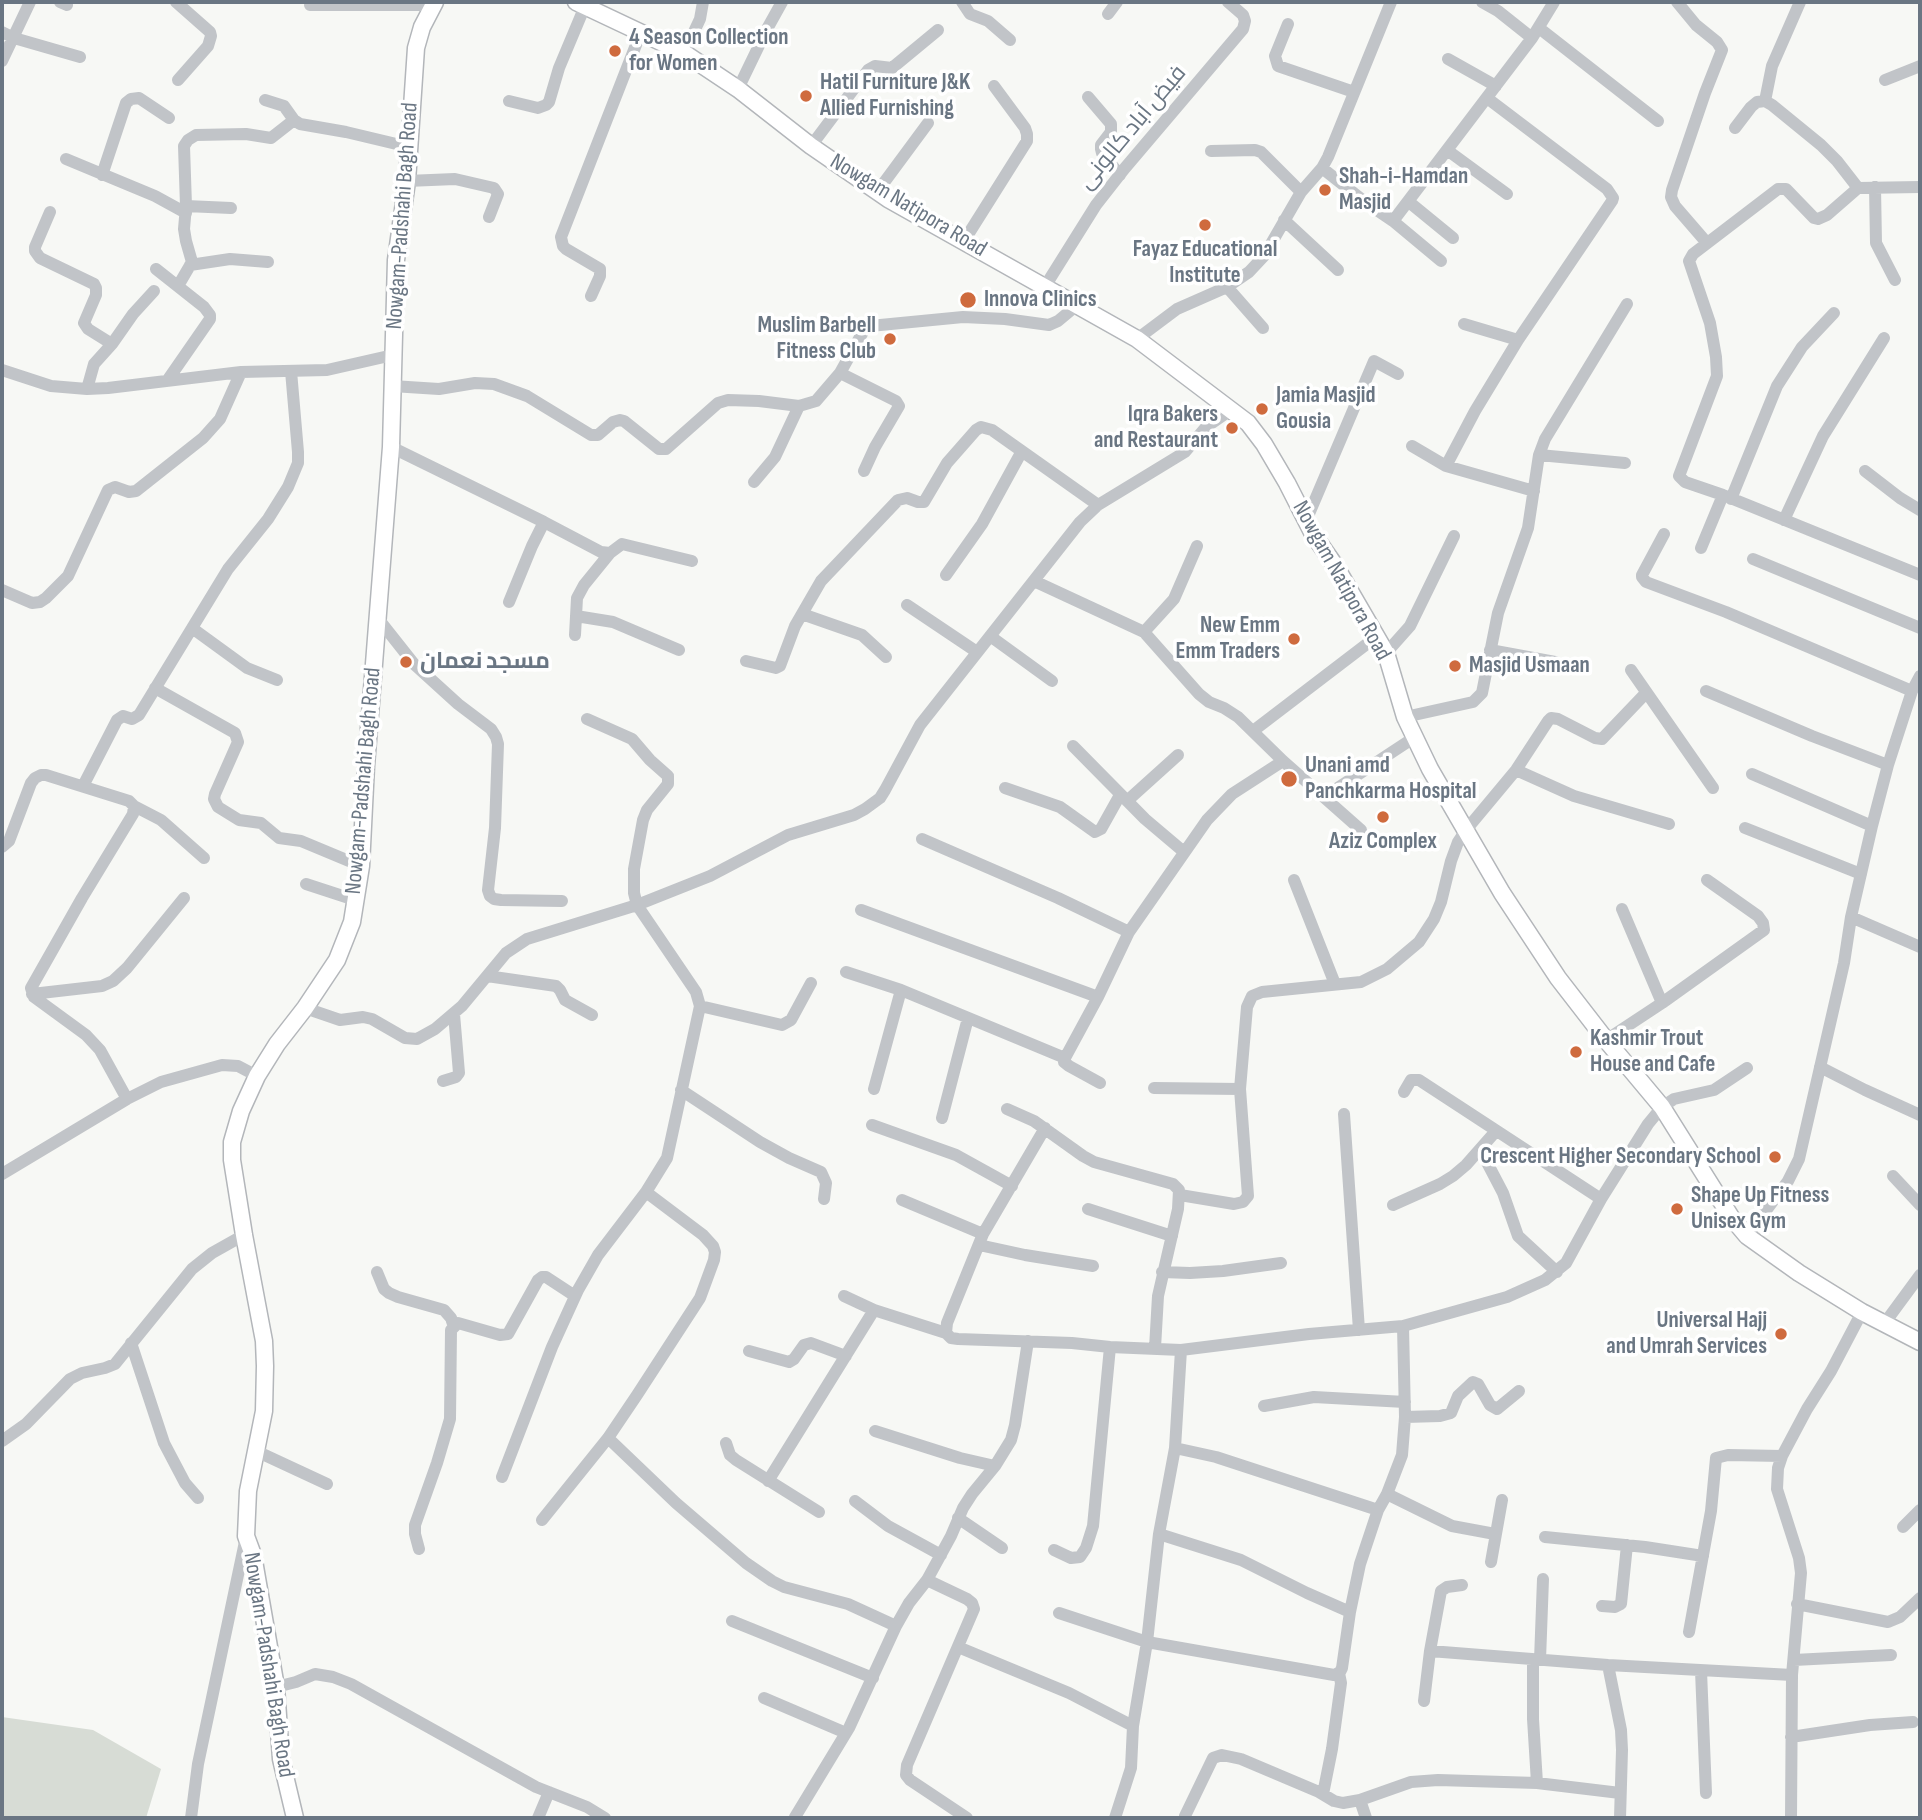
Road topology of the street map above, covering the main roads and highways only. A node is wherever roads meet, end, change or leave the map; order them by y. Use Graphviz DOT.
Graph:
graph roads {
  1 [pos="434,4"];
  2 [pos="581,4"];
  3 [pos="1920,1342"];
  4 [pos="295,1818"];
  1 -- 4 [label="main road, Nowgam-Padshahi Bagh Road"];
  2 -- 3 [label="main road, Nowgam Natipora Road"];
}
